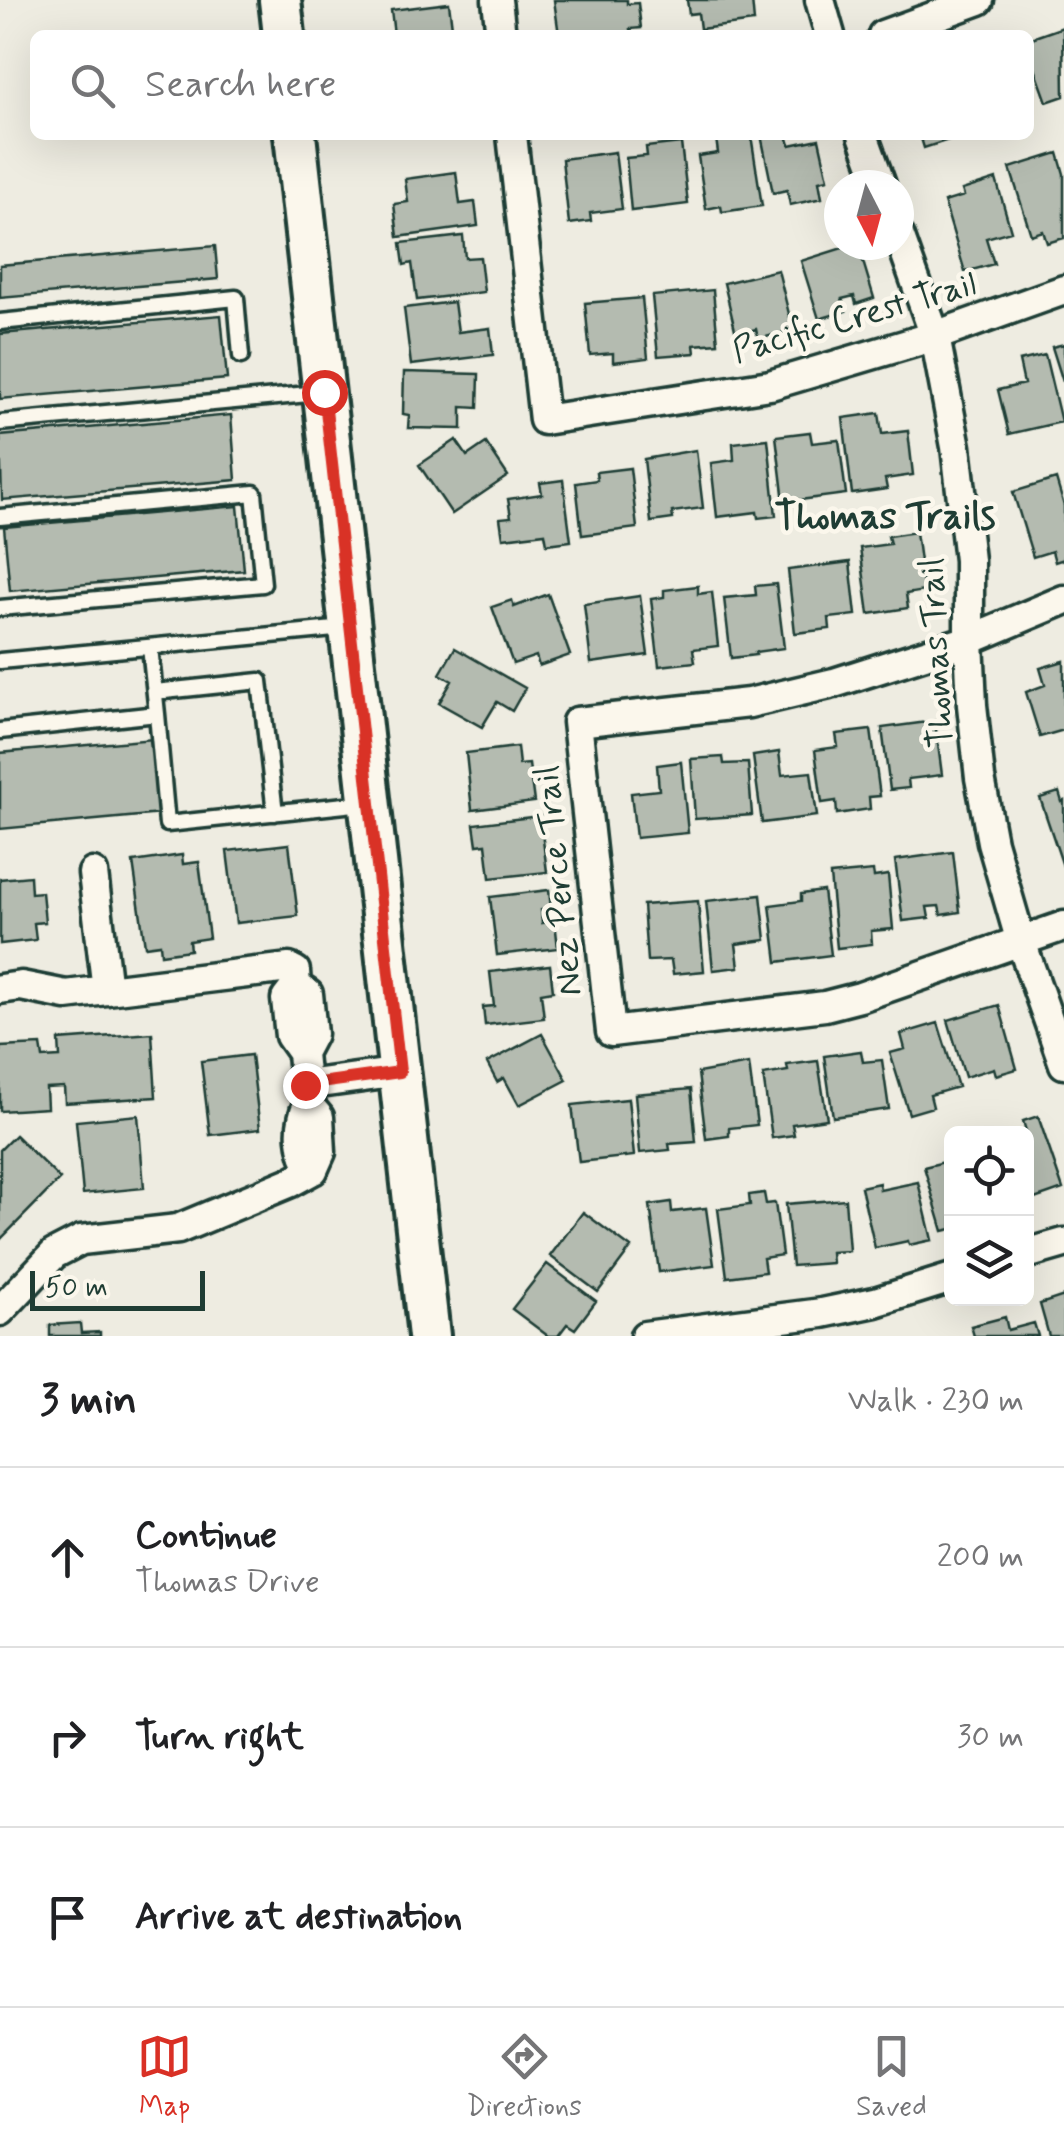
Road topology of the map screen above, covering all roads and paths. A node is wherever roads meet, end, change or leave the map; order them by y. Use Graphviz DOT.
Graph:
graph roads {
  1 [pos="280,0"];
  2 [pos="497,0"];
  3 [pos="820,0"];
  4 [pos="979,0"];
  5 [pos="283,30"];
  6 [pos="500,30"];
  7 [pos="829,30"];
  8 [pos="896,30"];
  9 [pos="297,140"];
  10 [pos="513,140"];
  11 [pos="866,140"];
  12 [pos="876,170"];
  13 [pos="907,260"];
  14 [pos="1064,290"];
  15 [pos="0,322"];
  16 [pos="934,336"];
  17 [pos="241,356"];
  18 [pos="324,392"];
  19 [pos="0,423"];
  20 [pos="0,517"];
  21 [pos="1064,600"];
  22 [pos="0,608"];
  23 [pos="350,628"];
  24 [pos="969,640"];
  25 [pos="150,647"];
  26 [pos="0,661"];
  27 [pos="155,692"];
  28 [pos="157,714"];
  29 [pos="0,730"];
  30 [pos="370,802"];
  31 [pos="275,813"];
  32 [pos="93,873"];
  33 [pos="1064,926"];
  34 [pos="1022,942"];
  35 [pos="0,989"];
  36 [pos="107,990"];
  37 [pos="1064,1064"];
  38 [pos="400,1072"];
  39 [pos="306,1095"];
  40 [pos="1064,1243"];
  41 [pos="1034,1252"];
  42 [pos="944,1280"];
  43 [pos="0,1312"];
  44 [pos="429,1336"];
  45 [pos="645,1336"];
  1 -- 5 [label="street"];
  2 -- 6 [label="street"];
  3 -- 7 [label="street"];
  4 -- 8 [label="street"];
  9 -- 18 [label="street"];
  10 -- 16 [label="street, Pacific Crest Trail"];
  11 -- 12 [label="street"];
  13 -- 16 [label="street, Thomas Trail"];
  14 -- 16 [label="street, Pacific Crest Trail"];
  15 -- 17 [label="lane"];
  16 -- 24 [label="street, Thomas Trail"];
  18 -- 19 [label="lane"];
  18 -- 23 [label="street"];
  20 -- 22 [label="lane"];
  21 -- 24 [label="street"];
  23 -- 25 [label="lane"];
  23 -- 30 [label="street"];
  24 -- 34 [label="street, Thomas Trail"];
  24 -- 34 [label="street, Nez Perce Trail"];
  25 -- 26 [label="lane"];
  25 -- 27 [label="lane"];
  27 -- 28 [label="lane"];
  27 -- 31 [label="lane"];
  28 -- 29 [label="lane"];
  28 -- 31 [label="lane"];
  30 -- 31 [label="lane"];
  30 -- 38 [label="street"];
  32 -- 36 [label="street"];
  33 -- 34 [label="street"];
  34 -- 37 [label="street, Thomas Trail"];
  35 -- 36 [label="street"];
  36 -- 39 [label="street"];
  38 -- 39 [label="street"];
  38 -- 44 [label="street"];
  39 -- 43 [label="street"];
  40 -- 41 [label="street"];
  42 -- 45 [label="street"];
}
